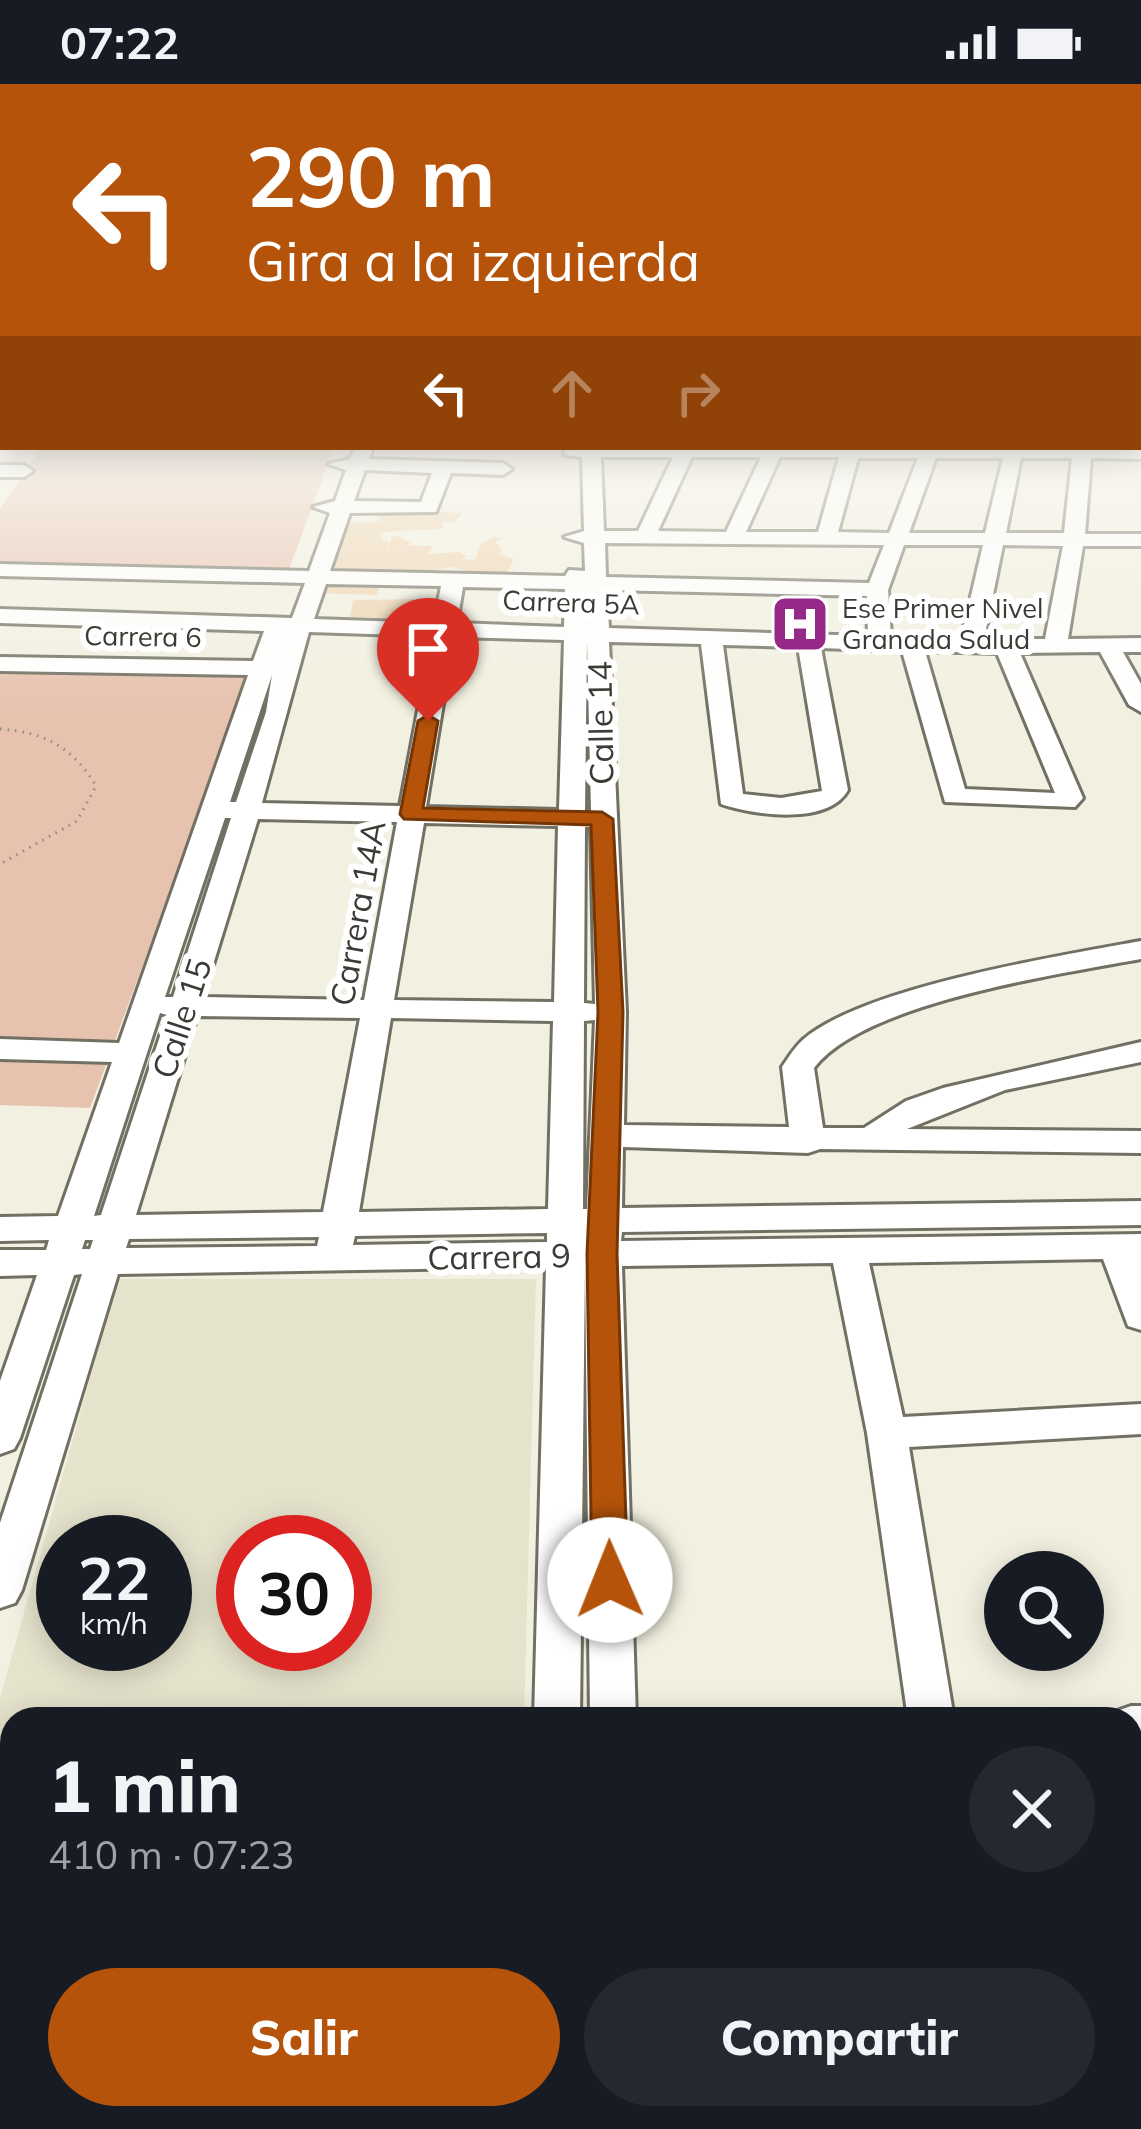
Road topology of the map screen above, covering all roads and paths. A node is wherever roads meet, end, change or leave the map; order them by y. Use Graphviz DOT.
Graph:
graph roads {
  1 [pos="326,516"];
  2 [pos="582,516"];
  3 [pos="654,516"];
  4 [pos="742,516"];
  5 [pos="850,516"];
  6 [pos="903,516"];
  7 [pos="997,516"];
  8 [pos="1075,516"];
  9 [pos="583,537"];
  10 [pos="645,538"];
  11 [pos="733,538"];
  12 [pos="895,539"];
  13 [pos="995,539"];
  14 [pos="1074,540"];
  15 [pos="1141,540"];
  16 [pos="852,565"];
  17 [pos="10,571"];
  18 [pos="305,577"];
  19 [pos="453,581"];
  20 [pos="587,584"];
  21 [pos="0,594"];
  22 [pos="0,616"];
  23 [pos="289,623"];
  24 [pos="444,628"];
  25 [pos="585,633"];
  26 [pos="711,636"];
  27 [pos="808,639"];
  28 [pos="880,642"];
  29 [pos="911,644"];
  30 [pos="1125,645"];
  31 [pos="971,646"];
  32 [pos="1006,646"];
  33 [pos="1055,646"];
  34 [pos="0,664"];
  35 [pos="274,668"];
  36 [pos="1141,674"];
  37 [pos="1141,705"];
  38 [pos="0,729"];
  39 [pos="231,810"];
  40 [pos="411,814"];
  41 [pos="588,818"];
  42 [pos="0,864"];
  43 [pos="1141,950"];
  44 [pos="149,1005"];
  45 [pos="184,1006"];
  46 [pos="377,1009"];
  47 [pos="569,1012"];
  48 [pos="610,1012"];
  49 [pos="0,1049"];
  50 [pos="1141,1052"];
  51 [pos="132,1053"];
  52 [pos="607,1136"];
  53 [pos="808,1142"];
  54 [pos="869,1142"];
  55 [pos="1141,1142"];
  56 [pos="1141,1214"];
  57 [pos="0,1229"];
  58 [pos="565,1238"];
  59 [pos="603,1238"];
  60 [pos="336,1241"];
  61 [pos="66,1245"];
  62 [pos="109,1245"];
  63 [pos="1129,1246"];
  64 [pos="848,1250"];
  65 [pos="0,1263"];
  66 [pos="1141,1316"];
  67 [pos="1141,1419"];
  68 [pos="886,1433"];
  69 [pos="0,1438"];
  70 [pos="1,1584"];
  71 [pos="557,1707"];
  72 [pos="613,1707"];
  73 [pos="929,1707"];
  1 -- 18 [label="street, Calle 15"];
  2 -- 9 [label="street, Calle 14"];
  3 -- 10 [label="street"];
  4 -- 11 [label="street"];
  5 -- 16 [label="street"];
  6 -- 12 [label="street"];
  7 -- 13 [label="street"];
  8 -- 14 [label="street"];
  9 -- 10 [label="street"];
  9 -- 20 [label="street, Calle 14"];
  10 -- 11 [label="street"];
  11 -- 16 [label="street"];
  12 -- 13 [label="street"];
  12 -- 16 [label="street"];
  12 -- 16 [label="street"];
  13 -- 14 [label="street"];
  13 -- 31 [label="street"];
  14 -- 15 [label="street"];
  14 -- 33 [label="street"];
  16 -- 20 [label="street"];
  16 -- 28 [label="street"];
  17 -- 18 [label="street"];
  17 -- 21 [label="street"];
  18 -- 19 [label="street"];
  18 -- 23 [label="street, Calle 15"];
  19 -- 20 [label="street"];
  19 -- 24 [label="street, Carrera 14A"];
  20 -- 25 [label="street, Calle 14"];
  22 -- 23 [label="street, Carrera 5A"];
  23 -- 24 [label="street, Carrera 5A"];
  23 -- 35 [label="street, Calle 15"];
  24 -- 25 [label="street, Carrera 5A"];
  24 -- 40 [label="street, Carrera 14A"];
  25 -- 26 [label="street, Carrera 5A"];
  25 -- 41 [label="street, Calle 14"];
  26 -- 27 [label="street, Carrera 5A"];
  26 -- 27 [label="street"];
  27 -- 28 [label="street, Carrera 5A"];
  28 -- 29 [label="street, Carrera 5A"];
  29 -- 31 [label="street, Carrera 5A"];
  29 -- 32 [label="street"];
  30 -- 33 [label="street, Carrera 5A"];
  30 -- 36 [label="street"];
  30 -- 37 [label="street"];
  31 -- 32 [label="street, Carrera 5A"];
  32 -- 33 [label="street, Carrera 5A"];
  34 -- 35 [label="street, Carrera 6"];
  35 -- 39 [label="street, Calle 15"];
  38 -- 42 [label="path"];
  39 -- 40 [label="street"];
  39 -- 44 [label="street, Calle 15"];
  39 -- 45 [label="street, Calle 15"];
  40 -- 41 [label="street"];
  40 -- 46 [label="street, Carrera 14A"];
  41 -- 47 [label="street, Calle 14"];
  41 -- 48 [label="street, Calle 14"];
  43 -- 53 [label="street"];
  44 -- 45 [label="street"];
  44 -- 51 [label="street, Calle 15"];
  45 -- 46 [label="street"];
  45 -- 62 [label="street, Calle 15"];
  46 -- 47 [label="street"];
  46 -- 60 [label="street, Carrera 14A"];
  47 -- 48 [label="street"];
  47 -- 58 [label="street, Calle 14"];
  48 -- 52 [label="street, Calle 14"];
  49 -- 51 [label="street"];
  50 -- 54 [label="street"];
  51 -- 61 [label="street, Calle 15"];
  52 -- 53 [label="street"];
  52 -- 59 [label="street, Calle 14"];
  53 -- 54 [label="street"];
  54 -- 55 [label="street"];
  56 -- 59 [label="street, Carrera 9"];
  57 -- 61 [label="street, Carrera 9"];
  58 -- 59 [label="street, Carrera 9"];
  58 -- 60 [label="street, Carrera 9"];
  58 -- 71 [label="street, Calle 14"];
  59 -- 64 [label="street, Carrera 9"];
  59 -- 72 [label="street, Calle 14"];
  60 -- 62 [label="street, Carrera 9"];
  61 -- 62 [label="street, Carrera 9"];
  61 -- 65 [label="street, Carrera 9"];
  61 -- 69 [label="street, Calle 15"];
  62 -- 70 [label="street, Calle 15"];
  63 -- 64 [label="street, Carrera 9"];
  63 -- 66 [label="street"];
  64 -- 68 [label="street"];
  67 -- 68 [label="street"];
  68 -- 73 [label="street"];
}
